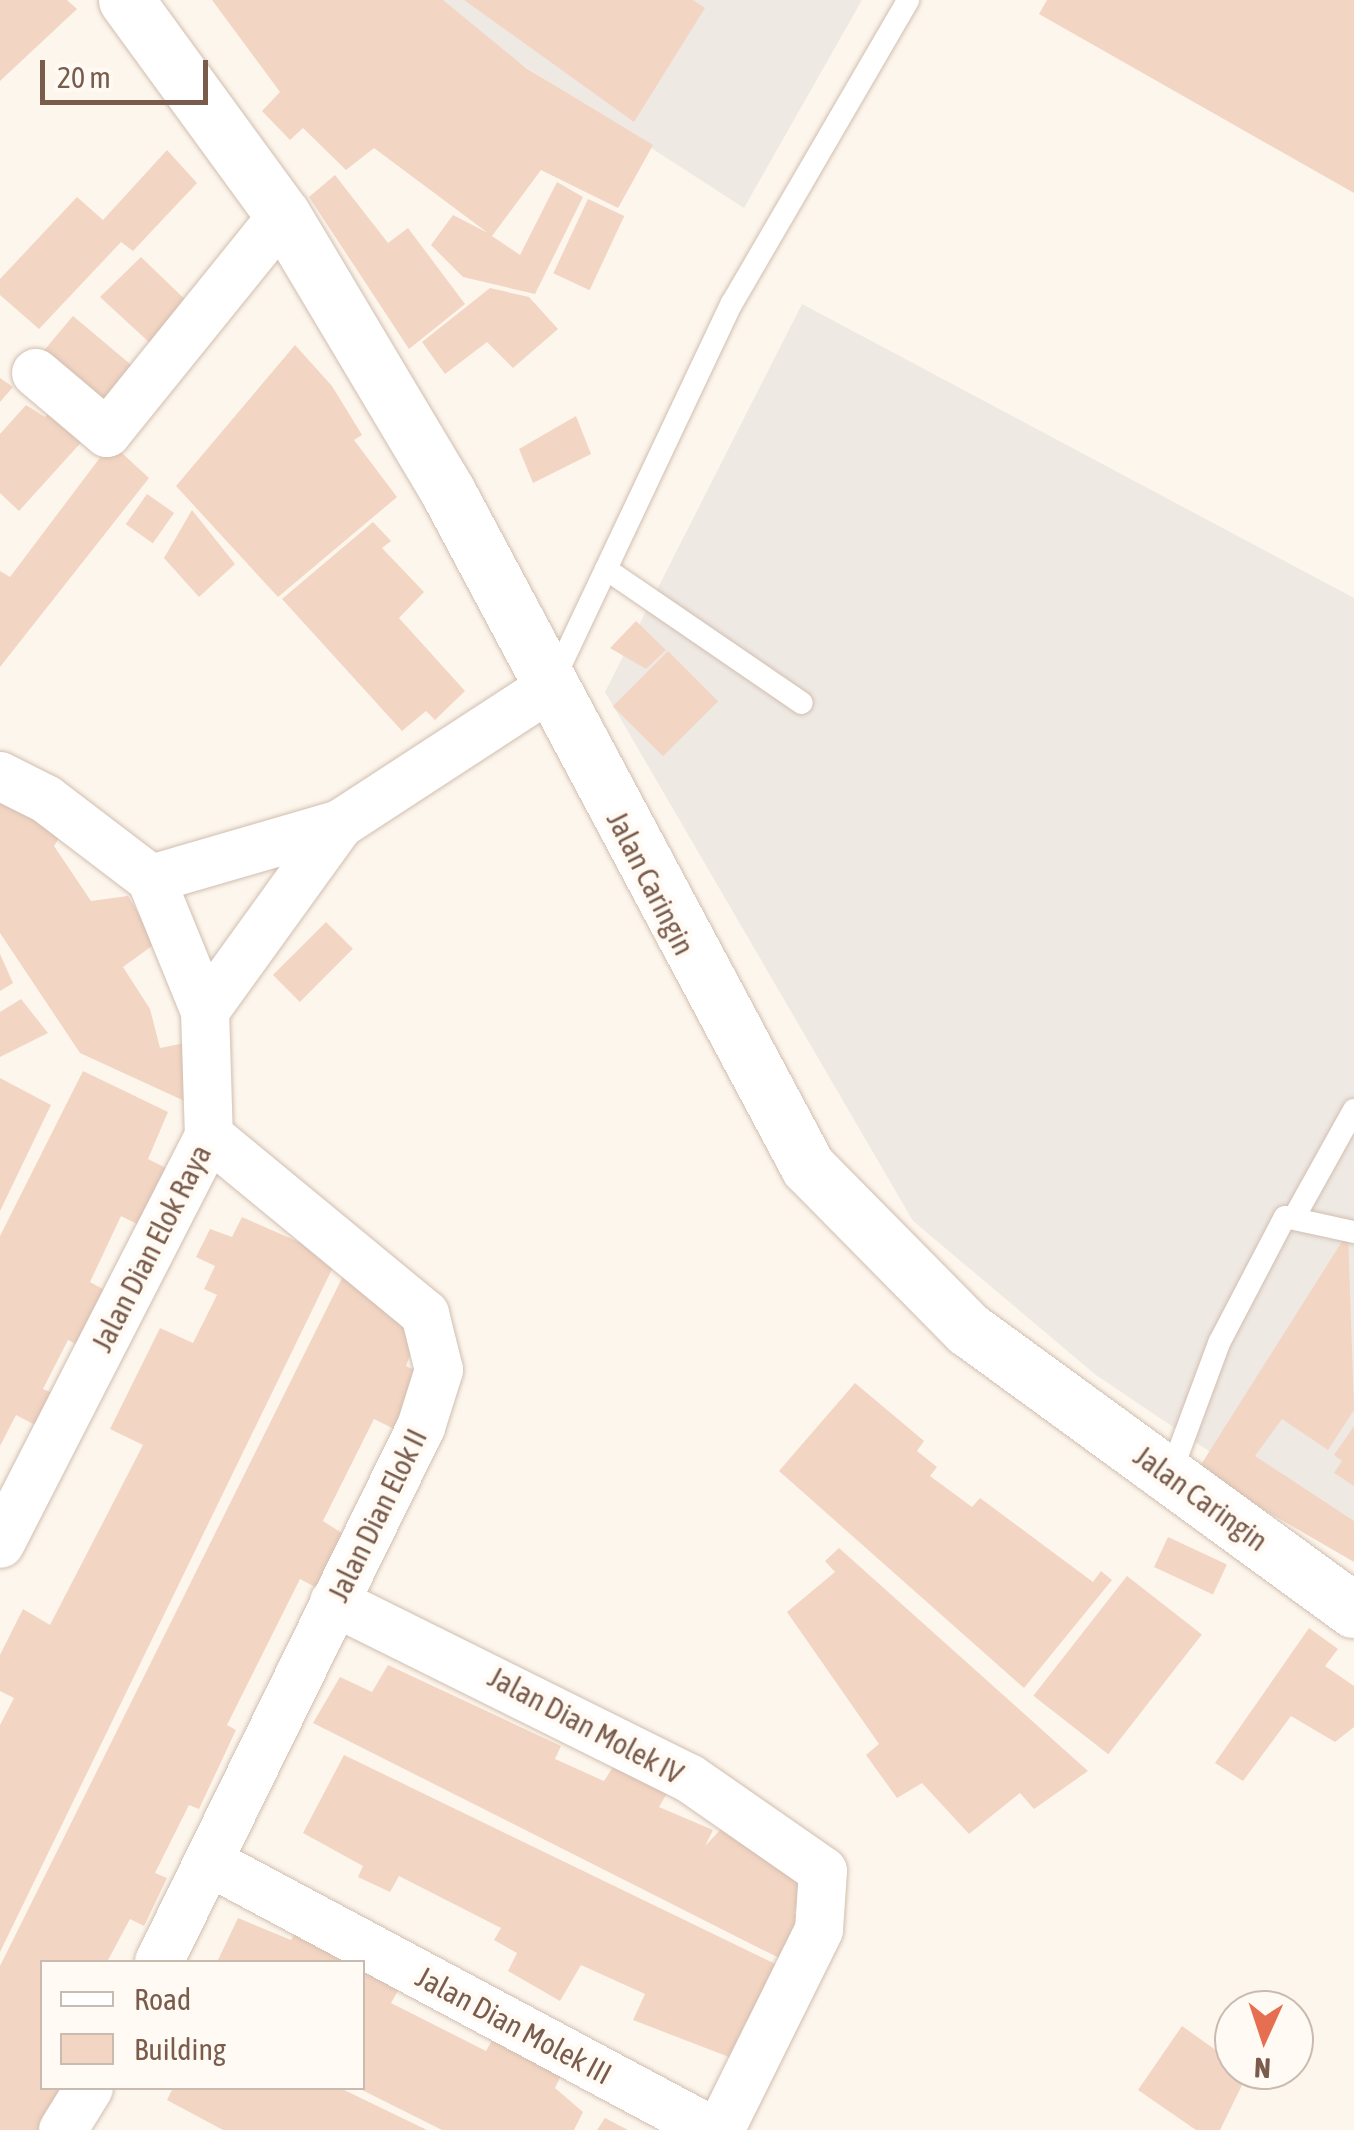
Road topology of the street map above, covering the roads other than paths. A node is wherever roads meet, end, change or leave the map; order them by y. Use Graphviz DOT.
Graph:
graph roads {
  1 [pos="126,0"];
  2 [pos="908,0"];
  3 [pos="283,215"];
  4 [pos="36,373"];
  5 [pos="606,569"];
  6 [pos="550,688"];
  7 [pos="802,704"];
  8 [pos="0,776"];
  9 [pos="340,824"];
  10 [pos="151,879"];
  11 [pos="204,1011"];
  12 [pos="1354,1110"];
  13 [pos="209,1136"];
  14 [pos="1296,1214"];
  15 [pos="1354,1232"];
  16 [pos="1170,1475"];
  17 [pos="0,1544"];
  18 [pos="334,1602"];
  19 [pos="1354,1610"];
  20 [pos="211,1864"];
  21 [pos="161,1960"];
  22 [pos="89,2090"];
  23 [pos="66,2129"];
  24 [pos="710,2130"];
  25 [pos="720,2130"];
  1 -- 3 [label="main road, Jalan Caringin"];
  2 -- 5 [label="lane"];
  3 -- 4 [label="street"];
  3 -- 6 [label="main road, Jalan Caringin"];
  5 -- 6 [label="lane"];
  5 -- 7 [label="lane"];
  6 -- 9 [label="street"];
  6 -- 16 [label="main road, Jalan Caringin"];
  8 -- 10 [label="street"];
  9 -- 10 [label="street"];
  9 -- 11 [label="street"];
  10 -- 11 [label="street, Jalan Dian Elok Raya"];
  11 -- 13 [label="street, Jalan Dian Elok Raya"];
  12 -- 14 [label="lane"];
  13 -- 17 [label="street, Jalan Dian Elok Raya"];
  13 -- 18 [label="street, Jalan Dian Elok II"];
  14 -- 15 [label="lane"];
  14 -- 16 [label="lane"];
  16 -- 19 [label="main road, Jalan Caringin"];
  18 -- 20 [label="street, Jalan Dian Elok II"];
  18 -- 25 [label="street, Jalan Dian Molek IV"];
  20 -- 21 [label="street, Jalan Dian Elok II"];
  20 -- 24 [label="street, Jalan Dian Molek III"];
  22 -- 23 [label="street"];
}
